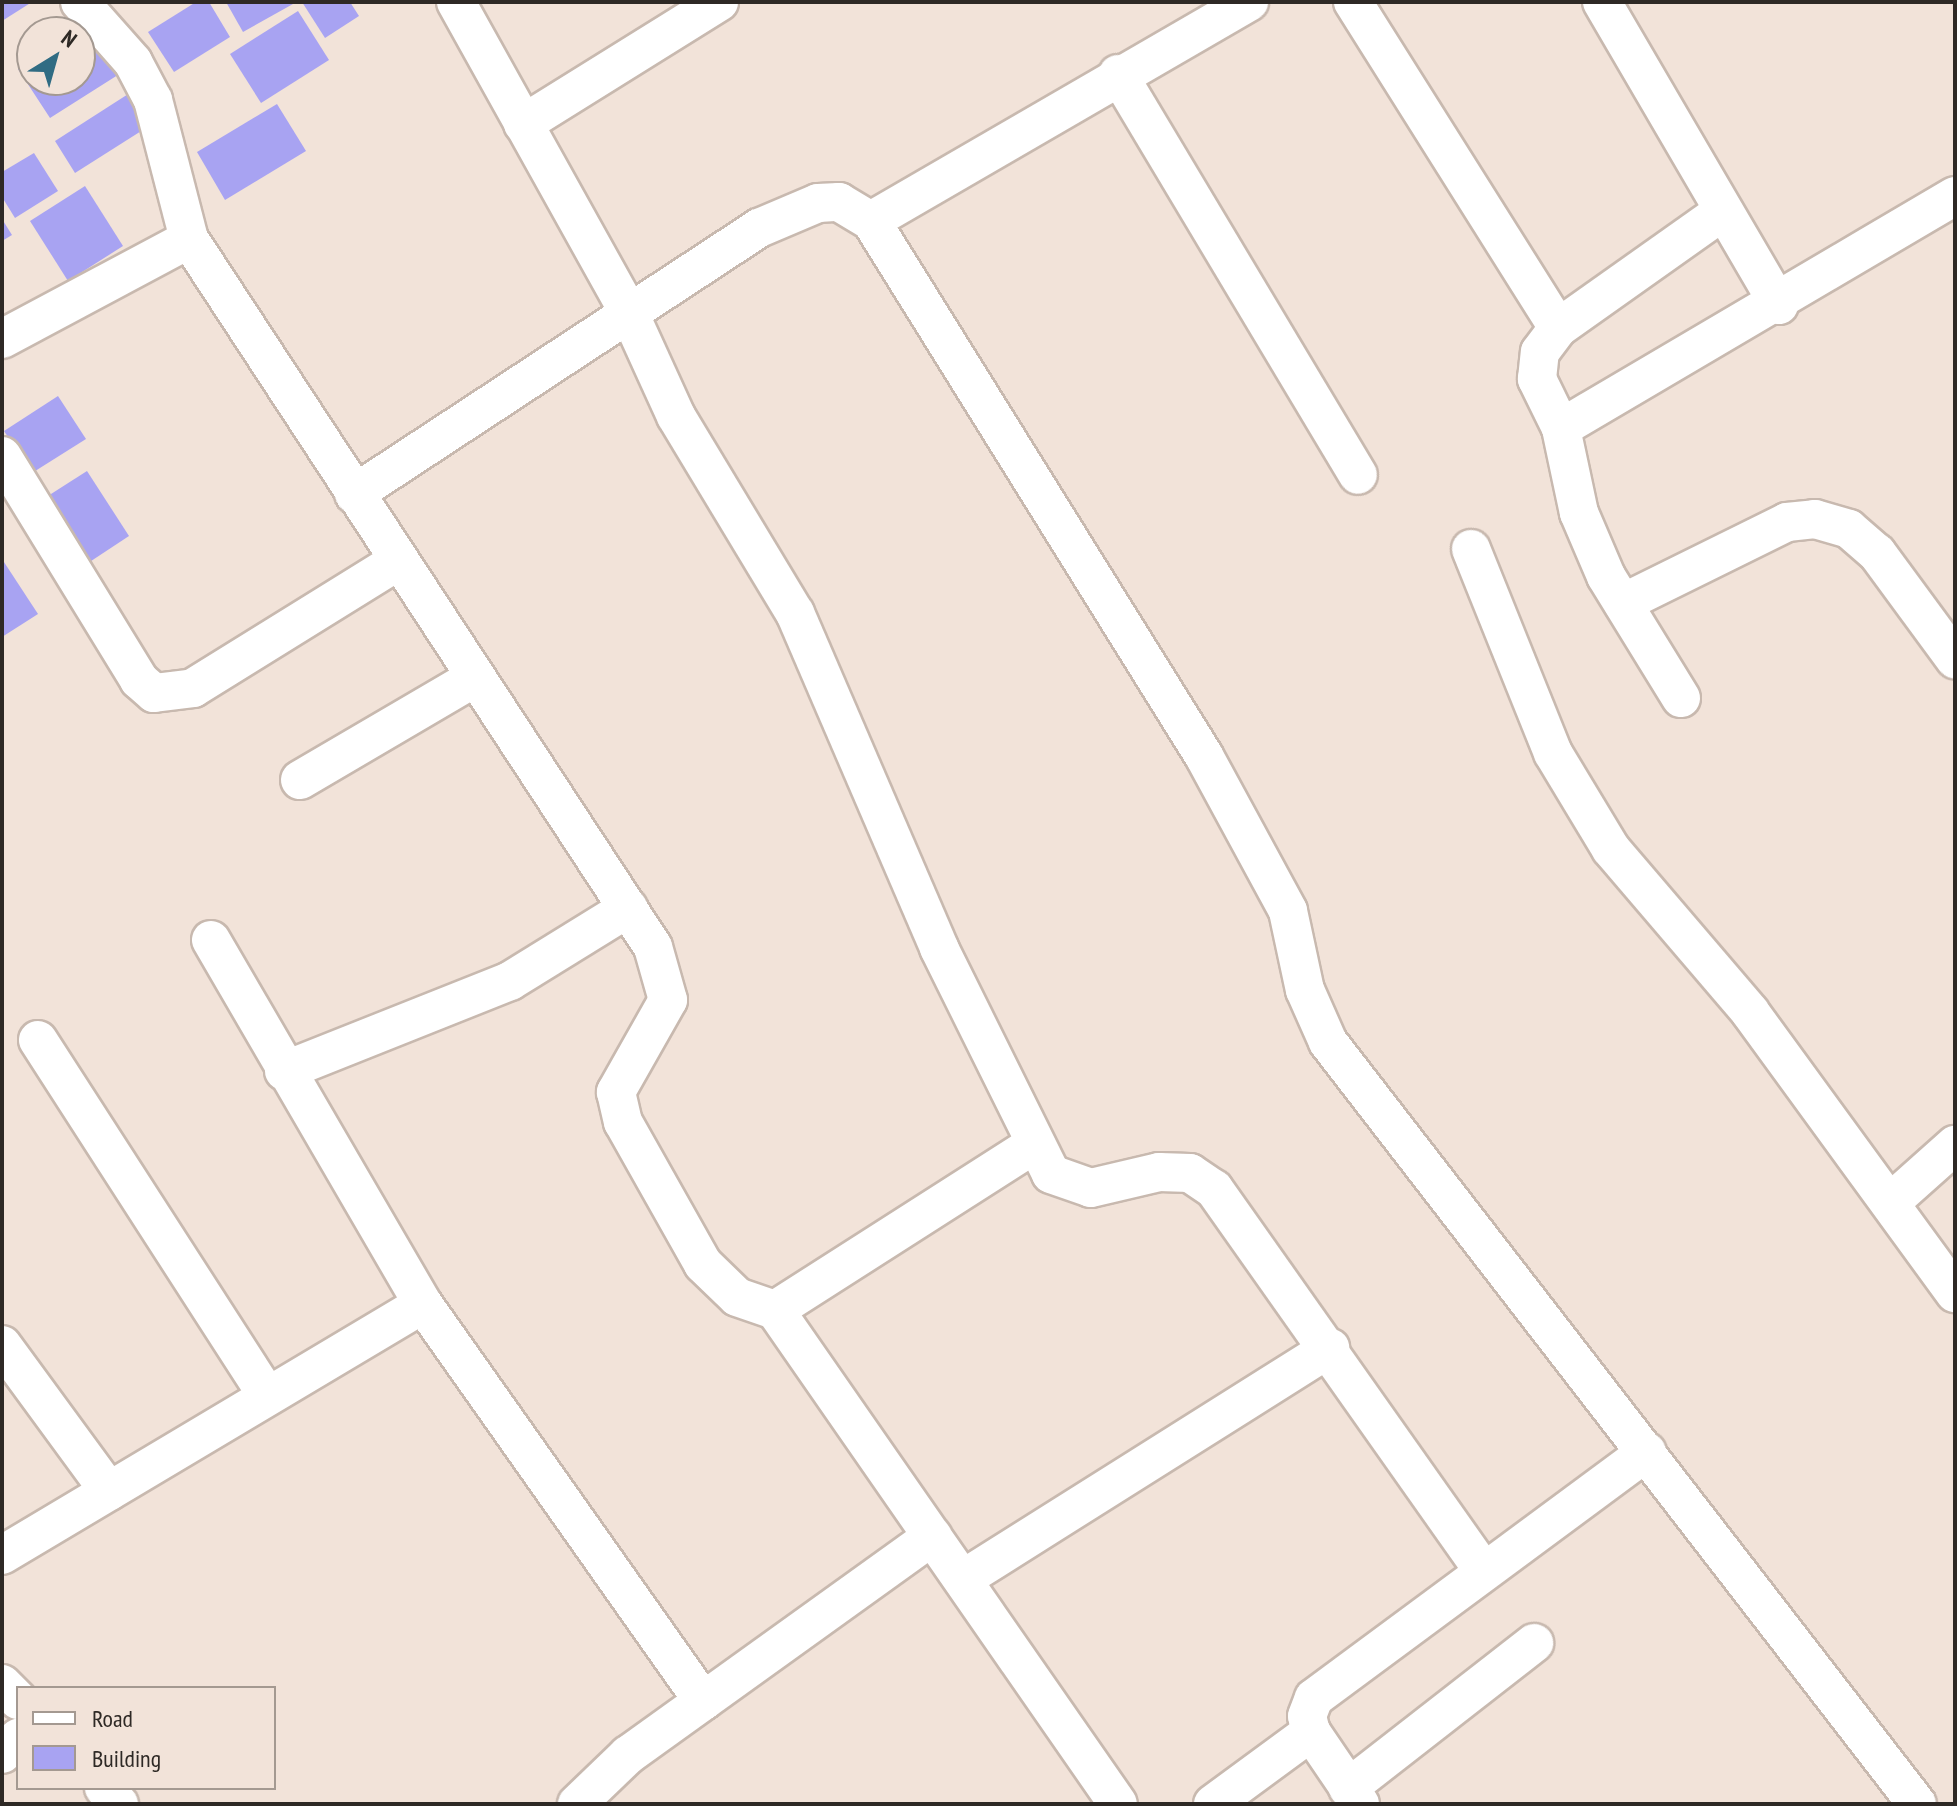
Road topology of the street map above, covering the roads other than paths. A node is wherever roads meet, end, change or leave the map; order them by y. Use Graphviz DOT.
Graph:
graph roads {
  1 [pos="80,2"];
  2 [pos="456,2"];
  3 [pos="719,2"];
  4 [pos="1249,2"];
  5 [pos="1353,2"];
  6 [pos="1602,2"];
  7 [pos="1118,74"];
  8 [pos="523,124"];
  9 [pos="1955,196"];
  10 [pos="1723,211"];
  11 [pos="871,221"];
  12 [pos="189,239"];
  13 [pos="1779,305"];
  14 [pos="630,315"];
  15 [pos="1558,328"];
  16 [pos="2,339"];
  17 [pos="1561,428"];
  18 [pos="2,456"];
  19 [pos="1358,475"];
  20 [pos="354,494"];
  21 [pos="1471,549"];
  22 [pos="398,561"];
  23 [pos="1623,603"];
  24 [pos="1955,659"];
  25 [pos="474,678"];
  26 [pos="1681,698"];
  27 [pos="300,780"];
  28 [pos="628,908"];
  29 [pos="211,940"];
  30 [pos="38,1040"];
  31 [pos="284,1071"];
  32 [pos="1033,1145"];
  33 [pos="1955,1145"];
  34 [pos="1891,1202"];
  35 [pos="1955,1293"];
  36 [pos="423,1304"];
  37 [pos="775,1310"];
  38 [pos="2,1345"];
  39 [pos="1330,1348"];
  40 [pos="267,1396"];
  41 [pos="1647,1452"];
  42 [pos="109,1491"];
  43 [pos="933,1536"];
  44 [pos="2,1555"];
  45 [pos="1483,1570"];
  46 [pos="963,1579"];
  47 [pos="1534,1643"];
  48 [pos="703,1701"];
  49 [pos="1311,1732"];
  50 [pos="1354,1796"];
  51 [pos="577,1804"];
  52 [pos="1118,1804"];
  53 [pos="1213,1804"];
  54 [pos="1917,1804"];
  1 -- 12 [label="street"];
  2 -- 8 [label="street"];
  3 -- 8 [label="street"];
  4 -- 7 [label="street"];
  5 -- 15 [label="street"];
  6 -- 10 [label="street"];
  7 -- 11 [label="street"];
  7 -- 19 [label="street"];
  8 -- 14 [label="street"];
  9 -- 13 [label="street"];
  10 -- 13 [label="street"];
  10 -- 15 [label="street"];
  11 -- 14 [label="street"];
  11 -- 41 [label="street"];
  12 -- 16 [label="street"];
  12 -- 20 [label="street"];
  13 -- 17 [label="street"];
  14 -- 20 [label="street"];
  14 -- 32 [label="street"];
  15 -- 17 [label="street"];
  17 -- 23 [label="street"];
  18 -- 22 [label="street"];
  20 -- 22 [label="street"];
  21 -- 34 [label="street"];
  22 -- 25 [label="street"];
  23 -- 24 [label="street"];
  23 -- 26 [label="street"];
  25 -- 27 [label="street"];
  25 -- 28 [label="street"];
  28 -- 31 [label="street"];
  28 -- 37 [label="street"];
  29 -- 31 [label="street"];
  30 -- 40 [label="street"];
  31 -- 36 [label="street"];
  32 -- 37 [label="street"];
  32 -- 39 [label="street"];
  33 -- 34 [label="street"];
  34 -- 35 [label="street"];
  36 -- 40 [label="street"];
  36 -- 48 [label="street"];
  37 -- 43 [label="street"];
  38 -- 42 [label="street"];
  39 -- 45 [label="street"];
  39 -- 46 [label="street"];
  40 -- 42 [label="street"];
  41 -- 45 [label="street"];
  41 -- 54 [label="street"];
  42 -- 44 [label="street"];
  43 -- 46 [label="street"];
  43 -- 48 [label="street"];
  45 -- 49 [label="street"];
  46 -- 52 [label="street"];
  47 -- 50 [label="street"];
  48 -- 51 [label="street"];
  49 -- 50 [label="street"];
  49 -- 53 [label="street"];
}
